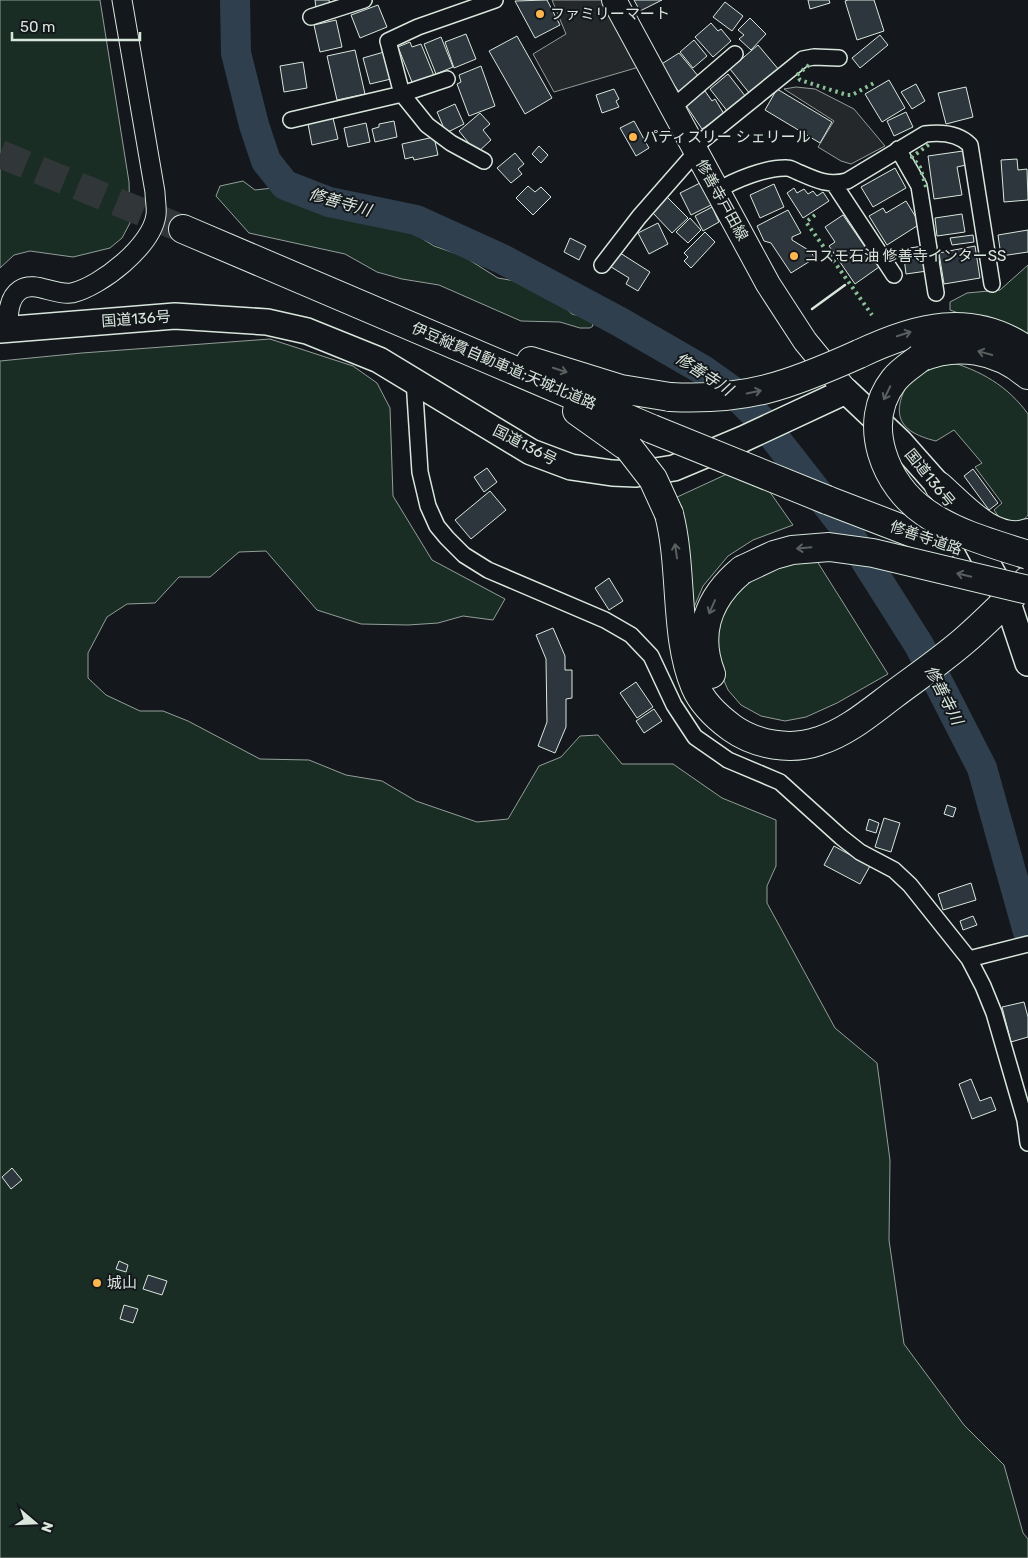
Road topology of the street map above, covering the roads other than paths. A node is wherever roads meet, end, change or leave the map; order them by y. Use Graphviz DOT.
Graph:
graph roads {
  1 [pos="122,0"];
  2 [pos="364,0"];
  3 [pos="495,0"];
  4 [pos="614,0"];
  5 [pos="455,7"];
  6 [pos="311,17"];
  7 [pos="736,54"];
  8 [pos="839,58"];
  9 [pos="447,79"];
  10 [pos="402,94"];
  11 [pos="672,108"];
  12 [pos="291,120"];
  13 [pos="695,150"];
  14 [pos="898,150"];
  15 [pos="484,161"];
  16 [pos="834,184"];
  17 [pos="717,191"];
  18 [pos="183,229"];
  19 [pos="602,265"];
  20 [pos="894,276"];
  21 [pos="992,284"];
  22 [pos="936,293"];
  23 [pos="364,306"];
  24 [pos="397,321"];
  25 [pos="4,329"];
  26 [pos="1028,351"];
  27 [pos="1028,375"];
  28 [pos="414,380"];
  29 [pos="846,390"];
  30 [pos="939,486"];
  31 [pos="827,500"];
  32 [pos="1028,533"];
  33 [pos="1028,555"];
  34 [pos="1028,562"];
  35 [pos="1028,570"];
  36 [pos="1028,580"];
  37 [pos="1018,595"];
  38 [pos="1028,663"];
  39 [pos="903,682"];
  40 [pos="1028,944"];
  41 [pos="969,959"];
  42 [pos="1028,1143"];
  1 -- 25 [label="street"];
  2 -- 6 [label="street"];
  3 -- 5 [label="street"];
  4 -- 11 [label="main road, 修善寺戸田線"];
  5 -- 10 [label="street"];
  7 -- 11 [label="street"];
  8 -- 13 [label="street"];
  9 -- 10 [label="street"];
  10 -- 12 [label="street"];
  10 -- 15 [label="street"];
  11 -- 13 [label="main road, 修善寺戸田線"];
  13 -- 17 [label="main road, 修善寺戸田線"];
  13 -- 19 [label="street"];
  14 -- 16 [label="street"];
  14 -- 21 [label="street"];
  14 -- 22 [label="street"];
  16 -- 17 [label="street"];
  16 -- 20 [label="street"];
  17 -- 29 [label="main road, 修善寺戸田線"];
  18 -- 23 [label="highway, 伊豆縦貫自動車道;天城北道路"];
  23 -- 24 [label="highway, 伊豆縦貫自動車道;天城北道路"];
  23 -- 26 [label="highway, one-way, bridge"];
  24 -- 31 [label="highway, 伊豆縦貫自動車道;天城北道路, bridge"];
  39 -- 24 [label="highway, one-way, bridge"];
  25 -- 28 [label="highway, 国道136号"];
  27 -- 33 [label="highway, one-way, bridge"];
  28 -- 29 [label="highway, 国道136号"];
  28 -- 41 [label="street"];
  29 -- 30 [label="highway, 国道136号"];
  30 -- 32 [label="highway"];
  30 -- 37 [label="highway, 国道136号"];
  31 -- 35 [label="highway, 修善寺道路"];
  34 -- 37 [label="highway"];
  36 -- 37 [label="highway"];
  37 -- 38 [label="highway, 国道136号"];
  37 -- 39 [label="highway"];
  37 -- 39 [label="highway, one-way, bridge"];
  40 -- 41 [label="street"];
  41 -- 42 [label="street"];
}
